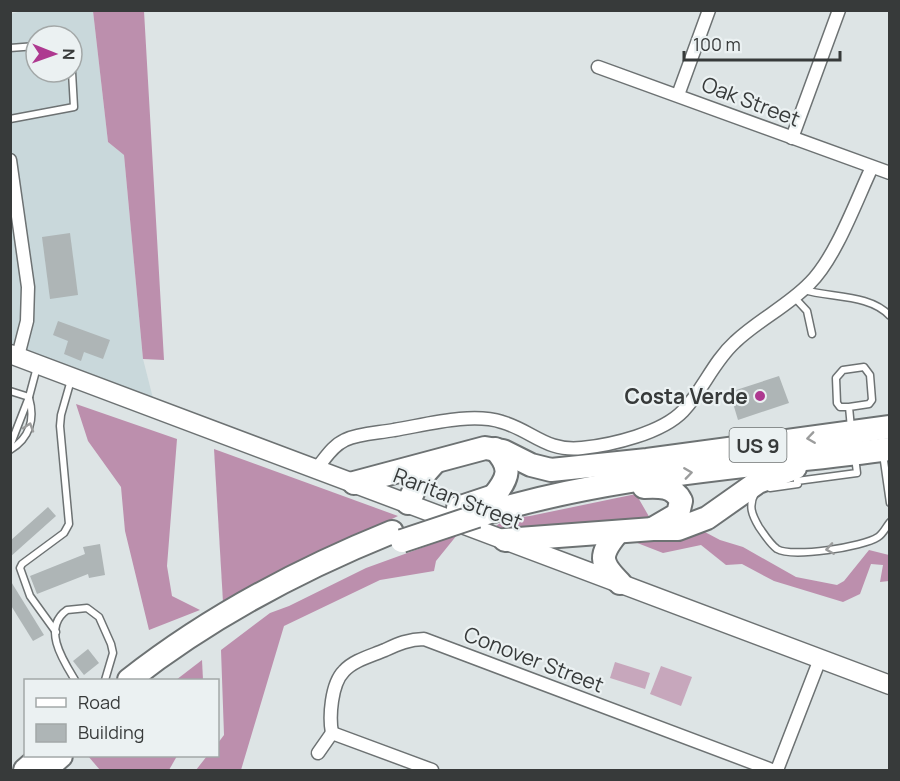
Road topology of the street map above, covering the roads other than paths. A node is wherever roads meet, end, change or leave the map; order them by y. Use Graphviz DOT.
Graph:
graph roads {
  1 [pos="709,10"];
  2 [pos="839,10"];
  3 [pos="598,67"];
  4 [pos="73,84"];
  5 [pos="678,95"];
  6 [pos="10,118"];
  7 [pos="792,138"];
  8 [pos="10,160"];
  9 [pos="872,167"];
  10 [pos="890,173"];
  11 [pos="13,190"];
  12 [pos="14,210"];
  13 [pos="799,294"];
  14 [pos="890,316"];
  15 [pos="812,334"];
  16 [pos="14,355"];
  17 [pos="38,364"];
  18 [pos="72,378"];
  19 [pos="10,391"];
  20 [pos="29,397"];
  21 [pos="849,407"];
  22 [pos="890,427"];
  23 [pos="847,447"];
  24 [pos="10,448"];
  25 [pos="495,449"];
  26 [pos="886,449"];
  27 [pos="435,462"];
  28 [pos="626,463"];
  29 [pos="316,469"];
  30 [pos="409,469"];
  31 [pos="888,482"];
  32 [pos="354,483"];
  33 [pos="760,486"];
  34 [pos="589,488"];
  35 [pos="386,495"];
  36 [pos="494,496"];
  37 [pos="408,503"];
  38 [pos="890,503"];
  39 [pos="468,512"];
  40 [pos="890,522"];
  41 [pos="653,529"];
  42 [pos="618,532"];
  43 [pos="505,540"];
  44 [pos="620,583"];
  45 [pos="56,632"];
  46 [pos="186,648"];
  47 [pos="820,659"];
  48 [pos="74,679"];
  49 [pos="106,679"];
  50 [pos="132,679"];
  51 [pos="154,679"];
  52 [pos="890,685"];
  53 [pos="332,733"];
  54 [pos="318,753"];
  55 [pos="40,757"];
  56 [pos="60,757"];
  57 [pos="26,771"];
  58 [pos="45,771"];
  59 [pos="432,771"];
  60 [pos="772,771"];
  61 [pos="777,771"];
  1 -- 5 [label="street"];
  2 -- 7 [label="street"];
  3 -- 5 [label="street, Oak Street"];
  4 -- 6 [label="lane"];
  5 -- 7 [label="street, Oak Street"];
  7 -- 9 [label="street, Oak Street"];
  8 -- 11 [label="street"];
  9 -- 10 [label="street, Oak Street"];
  9 -- 13 [label="street"];
  11 -- 12 [label="street"];
  12 -- 16 [label="street"];
  13 -- 14 [label="lane"];
  13 -- 15 [label="lane"];
  13 -- 29 [label="street"];
  16 -- 17 [label="street, Raritan Street"];
  17 -- 18 [label="street, Raritan Street"];
  17 -- 20 [label="lane"];
  18 -- 29 [label="street, Raritan Street"];
  18 -- 45 [label="lane"];
  19 -- 20 [label="lane"];
  20 -- 24 [label="lane"];
  24 -- 20 [label="lane, one-way"];
  21 -- 21 [label="lane"];
  21 -- 23 [label="lane"];
  22 -- 23 [label="highway, US 9"];
  23 -- 26 [label="highway, US 9"];
  23 -- 28 [label="highway, US 9, one-way"];
  23 -- 33 [label="highway"];
  34 -- 23 [label="highway, US 9, one-way"];
  25 -- 27 [label="highway"];
  25 -- 28 [label="highway"];
  25 -- 36 [label="highway"];
  26 -- 31 [label="lane"];
  27 -- 30 [label="highway"];
  27 -- 37 [label="highway"];
  28 -- 36 [label="highway, US 9"];
  29 -- 32 [label="street, Raritan Street"];
  30 -- 32 [label="highway"];
  30 -- 35 [label="highway"];
  31 -- 38 [label="lane"];
  32 -- 35 [label="street, Raritan Street"];
  40 -- 33 [label="lane, one-way"];
  33 -- 41 [label="highway"];
  34 -- 39 [label="highway, US 9"];
  34 -- 41 [label="highway"];
  35 -- 37 [label="street, Raritan Street"];
  36 -- 39 [label="highway, US 9"];
  37 -- 43 [label="street, Raritan Street"];
  39 -- 46 [label="highway, US 9, bridge"];
  41 -- 42 [label="highway"];
  42 -- 43 [label="highway"];
  42 -- 44 [label="highway"];
  43 -- 44 [label="street, Raritan Street"];
  44 -- 47 [label="street, Raritan Street"];
  45 -- 48 [label="lane"];
  45 -- 49 [label="lane"];
  46 -- 50 [label="highway, US 9"];
  46 -- 51 [label="highway, US 9"];
  47 -- 52 [label="street, Raritan Street"];
  47 -- 61 [label="street"];
  53 -- 54 [label="street"];
  53 -- 59 [label="street"];
  53 -- 60 [label="street, Conover Street"];
  55 -- 57 [label="highway"];
  56 -- 58 [label="highway"];
}
